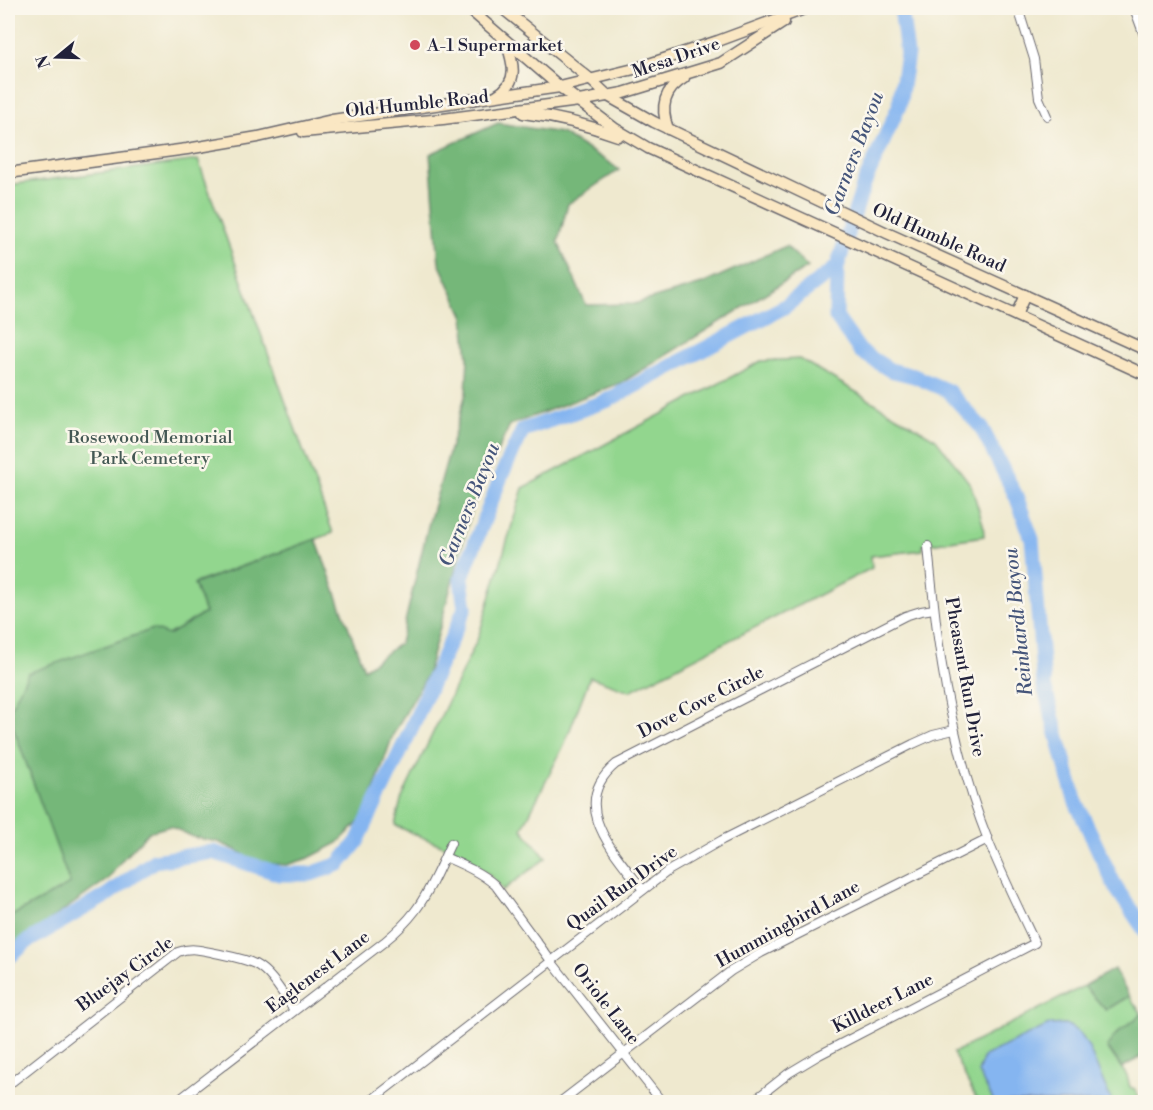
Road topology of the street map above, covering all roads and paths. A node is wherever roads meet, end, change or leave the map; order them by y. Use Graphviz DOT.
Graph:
graph roads {
  1 [pos="468,8"];
  2 [pos="502,8"];
  3 [pos="806,8"];
  4 [pos="1018,8"];
  5 [pos="1134,8"];
  6 [pos="506,40"];
  7 [pos="1146,41"];
  8 [pos="694,72"];
  9 [pos="590,79"];
  10 [pos="561,87"];
  11 [pos="608,96"];
  12 [pos="494,97"];
  13 [pos="579,101"];
  14 [pos="508,111"];
  15 [pos="1047,116"];
  16 [pos="668,129"];
  17 [pos="258,137"];
  18 [pos="644,145"];
  19 [pos="8,173"];
  20 [pos="1025,295"];
  21 [pos="1016,315"];
  22 [pos="1146,350"];
  23 [pos="1146,375"];
  24 [pos="928,546"];
  25 [pos="934,609"];
  26 [pos="954,730"];
  27 [pos="988,839"];
  28 [pos="451,843"];
  29 [pos="444,856"];
  30 [pos="643,890"];
  31 [pos="1035,944"];
  32 [pos="551,961"];
  33 [pos="294,1010"];
  34 [pos="623,1053"];
  35 [pos="8,1084"];
  36 [pos="176,1102"];
  37 [pos="369,1102"];
  38 [pos="560,1102"];
  39 [pos="662,1102"];
  40 [pos="752,1102"];
  1 -- 6 [label="main road"];
  2 -- 9 [label="main road"];
  3 -- 8 [label="main road, Mesa Drive"];
  3 -- 9 [label="main road, Mesa Drive"];
  4 -- 15 [label="street"];
  5 -- 7 [label="street"];
  6 -- 10 [label="main road"];
  6 -- 12 [label="main road"];
  8 -- 11 [label="main road, Mesa Drive"];
  8 -- 16 [label="main road"];
  9 -- 10 [label="main road, Old Humble Road"];
  9 -- 11 [label="main road, Old Humble Road"];
  10 -- 12 [label="main road, Old Humble Road"];
  10 -- 13 [label="main road, Old Humble Road"];
  11 -- 13 [label="main road, Mesa Drive"];
  11 -- 16 [label="main road, Old Humble Road"];
  12 -- 17 [label="main road, Old Humble Road"];
  13 -- 14 [label="main road, Old Humble Road"];
  13 -- 18 [label="main road, Old Humble Road"];
  14 -- 17 [label="main road, Old Humble Road"];
  14 -- 18 [label="main road"];
  16 -- 20 [label="main road, Old Humble Road"];
  17 -- 19 [label="main road, Old Humble Road"];
  18 -- 21 [label="main road, Old Humble Road"];
  20 -- 21 [label="main road"];
  20 -- 22 [label="main road, Old Humble Road"];
  21 -- 23 [label="main road, Old Humble Road"];
  24 -- 25 [label="street, Pheasant Run Drive"];
  25 -- 26 [label="street, Pheasant Run Drive"];
  25 -- 30 [label="street, Dove Cove Circle"];
  26 -- 27 [label="street, Pheasant Run Drive"];
  26 -- 30 [label="street, Quail Run Drive"];
  27 -- 31 [label="street, Pheasant Run Drive"];
  27 -- 34 [label="street, Hummingbird Lane"];
  28 -- 29 [label="street, Eaglenest Lane"];
  29 -- 32 [label="street, Oriole Lane"];
  29 -- 33 [label="street, Eaglenest Lane"];
  30 -- 32 [label="street, Quail Run Drive"];
  31 -- 40 [label="street, Killdeer Lane"];
  32 -- 34 [label="street, Oriole Lane"];
  32 -- 37 [label="street, Quail Run Drive"];
  33 -- 35 [label="street, Bluejay Circle"];
  33 -- 36 [label="street, Eaglenest Lane"];
  34 -- 38 [label="street, Hummingbird Lane"];
  34 -- 39 [label="street, Oriole Lane"];
}
